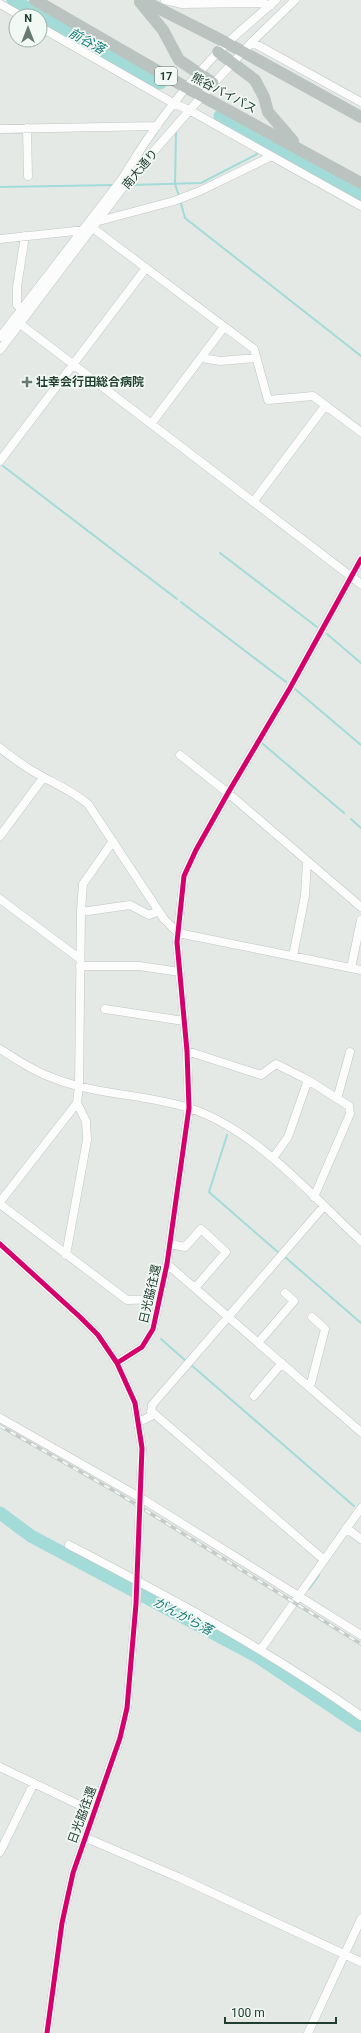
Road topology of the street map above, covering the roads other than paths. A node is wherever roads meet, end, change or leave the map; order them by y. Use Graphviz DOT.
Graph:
graph roads {
  1 [pos="35,0"];
  2 [pos="138,0"];
  3 [pos="142,0"];
  4 [pos="295,0"];
  5 [pos="273,2"];
  6 [pos="166,3"];
  7 [pos="48,32"];
  8 [pos="252,42"];
  9 [pos="227,43"];
  10 [pos="218,52"];
  11 [pos="243,52"];
  12 [pos="232,63"];
  13 [pos="199,74"];
  14 [pos="213,83"];
  15 [pos="187,88"];
  16 [pos="202,96"];
  17 [pos="361,102"];
  18 [pos="173,103"];
  19 [pos="189,110"];
  20 [pos="361,117"];
  21 [pos="157,126"];
  22 [pos="27,128"];
  23 [pos="0,129"];
  24 [pos="299,148"];
  25 [pos="270,157"];
  26 [pos="28,176"];
  27 [pos="361,182"];
  28 [pos="123,184"];
  29 [pos="361,206"];
  30 [pos="99,221"];
  31 [pos="83,229"];
  32 [pos="94,229"];
  33 [pos="25,236"];
  34 [pos="0,239"];
  35 [pos="146,268"];
  36 [pos="21,309"];
  37 [pos="17,321"];
  38 [pos="224,328"];
  39 [pos="0,337"];
  40 [pos="0,350"];
  41 [pos="202,358"];
  42 [pos="256,358"];
  43 [pos="73,365"];
  44 [pos="326,406"];
  45 [pos="151,424"];
  46 [pos="361,432"];
  47 [pos="0,461"];
  48 [pos="253,502"];
  49 [pos="361,560"];
  50 [pos="352,576"];
  51 [pos="361,584"];
  52 [pos="0,748"];
  53 [pos="180,755"];
  54 [pos="43,778"];
  55 [pos="228,793"];
  56 [pos="0,836"];
  57 [pos="113,841"];
  58 [pos="307,861"];
  59 [pos="0,899"];
  60 [pos="361,907"];
  61 [pos="159,911"];
  62 [pos="80,912"];
  63 [pos="361,920"];
  64 [pos="178,933"];
  65 [pos="293,956"];
  66 [pos="80,963"];
  67 [pos="351,968"];
  68 [pos="361,970"];
  69 [pos="180,972"];
  70 [pos="105,1009"];
  71 [pos="184,1021"];
  72 [pos="0,1049"];
  73 [pos="187,1051"];
  74 [pos="350,1052"];
  75 [pos="308,1080"];
  76 [pos="79,1086"];
  77 [pos="337,1099"];
  78 [pos="76,1103"];
  79 [pos="189,1108"];
  80 [pos="273,1158"];
  81 [pos="314,1197"];
  82 [pos="0,1203"];
  83 [pos="324,1206"];
  84 [pos="361,1241"];
  85 [pos="0,1244"];
  86 [pos="170,1244"];
  87 [pos="66,1255"];
  88 [pos="167,1264"];
  89 [pos="195,1288"];
  90 [pos="285,1293"];
  91 [pos="160,1299"];
  92 [pos="228,1316"];
  93 [pos="312,1317"];
  94 [pos="258,1343"];
  95 [pos="117,1363"];
  96 [pos="282,1363"];
  97 [pos="310,1387"];
  98 [pos="254,1396"];
  99 [pos="151,1411"];
  100 [pos="0,1418"];
  101 [pos="139,1422"];
  102 [pos="361,1432"];
  103 [pos="141,1498"];
  104 [pos="361,1508"];
  105 [pos="346,1528"];
  106 [pos="361,1540"];
  107 [pos="69,1545"];
  108 [pos="323,1559"];
  109 [pos="137,1583"];
  110 [pos="299,1596"];
  111 [pos="361,1635"];
  112 [pos="261,1649"];
  113 [pos="361,1716"];
  114 [pos="0,1767"];
  115 [pos="34,1783"];
  116 [pos="94,1812"];
  117 [pos="84,1837"];
  118 [pos="0,1852"];
  119 [pos="361,1919"];
  120 [pos="344,1955"];
  121 [pos="361,1962"];
  122 [pos="47,2033"];
  123 [pos="308,2033"];
  1 -- 15 [label="highway, 熊谷バイパス / 17"];
  2 -- 13 [label="highway, 17"];
  3 -- 6 [label="highway"];
  4 -- 8 [label="street, 南大通り"];
  5 -- 6 [label="street"];
  5 -- 9 [label="street, 南大通り"];
  6 -- 9 [label="highway"];
  7 -- 18 [label="street"];
  8 -- 11 [label="street, 南大通り"];
  8 -- 17 [label="street"];
  9 -- 10 [label="street, 南大通り"];
  9 -- 11 [label="highway"];
  10 -- 12 [label="highway, 17"];
  10 -- 13 [label="street, 南大通り"];
  11 -- 12 [label="street, 南大通り"];
  11 -- 20 [label="highway"];
  12 -- 14 [label="street, 南大通り"];
  12 -- 24 [label="highway, 17"];
  13 -- 14 [label="highway, 17"];
  13 -- 15 [label="street, 南大通り"];
  14 -- 16 [label="street, 南大通り"];
  15 -- 16 [label="highway, 熊谷バイパス / 17"];
  15 -- 18 [label="street, 南大通り"];
  16 -- 19 [label="street, 南大通り"];
  16 -- 24 [label="highway, 熊谷バイパス / 17"];
  18 -- 19 [label="street"];
  18 -- 21 [label="street, 南大通り"];
  19 -- 25 [label="street"];
  19 -- 28 [label="street, 南大通り"];
  21 -- 22 [label="street"];
  21 -- 28 [label="street, 南大通り"];
  22 -- 23 [label="street"];
  22 -- 26 [label="street"];
  24 -- 27 [label="highway, 熊谷バイパス / 17"];
  25 -- 29 [label="street"];
  25 -- 30 [label="street"];
  28 -- 30 [label="street, 南大通り"];
  28 -- 31 [label="street, 南大通り"];
  30 -- 32 [label="street, 南大通り"];
  31 -- 32 [label="street"];
  31 -- 33 [label="street"];
  31 -- 36 [label="street, 南大通り"];
  32 -- 35 [label="street"];
  32 -- 37 [label="street, 南大通り"];
  33 -- 34 [label="street"];
  33 -- 36 [label="street"];
  35 -- 38 [label="street"];
  35 -- 43 [label="street"];
  36 -- 37 [label="street, 南大通り"];
  37 -- 39 [label="street, 南大通り"];
  37 -- 40 [label="street, 南大通り"];
  37 -- 43 [label="street"];
  38 -- 41 [label="street"];
  38 -- 42 [label="street"];
  41 -- 42 [label="street"];
  41 -- 45 [label="street"];
  42 -- 44 [label="street"];
  43 -- 45 [label="street"];
  43 -- 47 [label="street"];
  44 -- 46 [label="street"];
  44 -- 48 [label="street"];
  45 -- 48 [label="street"];
  48 -- 50 [label="street"];
  49 -- 50 [label="street, 日光脇往還"];
  50 -- 51 [label="street"];
  50 -- 55 [label="street, 日光脇往還"];
  52 -- 54 [label="street"];
  53 -- 55 [label="street"];
  54 -- 56 [label="street"];
  54 -- 57 [label="street"];
  55 -- 58 [label="street"];
  55 -- 64 [label="street, 日光脇往還"];
  57 -- 61 [label="street"];
  57 -- 62 [label="street"];
  58 -- 60 [label="street"];
  58 -- 65 [label="street"];
  59 -- 66 [label="street"];
  61 -- 62 [label="street"];
  61 -- 64 [label="street"];
  62 -- 66 [label="street"];
  63 -- 67 [label="street"];
  64 -- 65 [label="street"];
  64 -- 69 [label="street, 日光脇往還"];
  65 -- 67 [label="street"];
  66 -- 69 [label="street"];
  66 -- 76 [label="street"];
  67 -- 68 [label="street"];
  69 -- 71 [label="street, 日光脇往還"];
  70 -- 71 [label="street"];
  71 -- 73 [label="street, 日光脇往還"];
  72 -- 76 [label="street"];
  73 -- 75 [label="street"];
  73 -- 79 [label="street, 日光脇往還"];
  74 -- 77 [label="street"];
  75 -- 77 [label="street"];
  75 -- 80 [label="street"];
  76 -- 78 [label="street"];
  76 -- 79 [label="street"];
  77 -- 81 [label="street"];
  78 -- 82 [label="street"];
  78 -- 87 [label="street"];
  79 -- 80 [label="street"];
  79 -- 86 [label="street, 日光脇往還"];
  80 -- 81 [label="street"];
  81 -- 83 [label="street"];
  82 -- 87 [label="street"];
  83 -- 84 [label="street"];
  83 -- 92 [label="street"];
  85 -- 95 [label="street"];
  86 -- 88 [label="street, 日光脇往還"];
  86 -- 89 [label="street"];
  87 -- 91 [label="street"];
  88 -- 89 [label="street"];
  88 -- 91 [label="street, 日光脇往還"];
  89 -- 92 [label="street"];
  90 -- 94 [label="street"];
  91 -- 95 [label="street, 日光脇往還"];
  92 -- 94 [label="street"];
  92 -- 99 [label="street"];
  93 -- 97 [label="street"];
  94 -- 96 [label="street"];
  95 -- 101 [label="street"];
  96 -- 97 [label="street"];
  96 -- 98 [label="street"];
  97 -- 102 [label="street"];
  99 -- 101 [label="street"];
  99 -- 108 [label="street"];
  100 -- 103 [label="street"];
  101 -- 103 [label="street"];
  103 -- 109 [label="street"];
  103 -- 110 [label="street"];
  104 -- 105 [label="street"];
  105 -- 106 [label="street"];
  105 -- 108 [label="street"];
  107 -- 109 [label="street"];
  108 -- 110 [label="street"];
  109 -- 112 [label="street"];
  109 -- 116 [label="street, 日光脇往還"];
  110 -- 111 [label="street"];
  110 -- 112 [label="street"];
  112 -- 113 [label="street"];
  114 -- 115 [label="street"];
  115 -- 116 [label="street"];
  115 -- 118 [label="street"];
  116 -- 117 [label="street, 日光脇往還"];
  117 -- 120 [label="street"];
  117 -- 122 [label="street, 日光脇往還"];
  119 -- 120 [label="street"];
  120 -- 121 [label="street"];
  120 -- 123 [label="street"];
}
